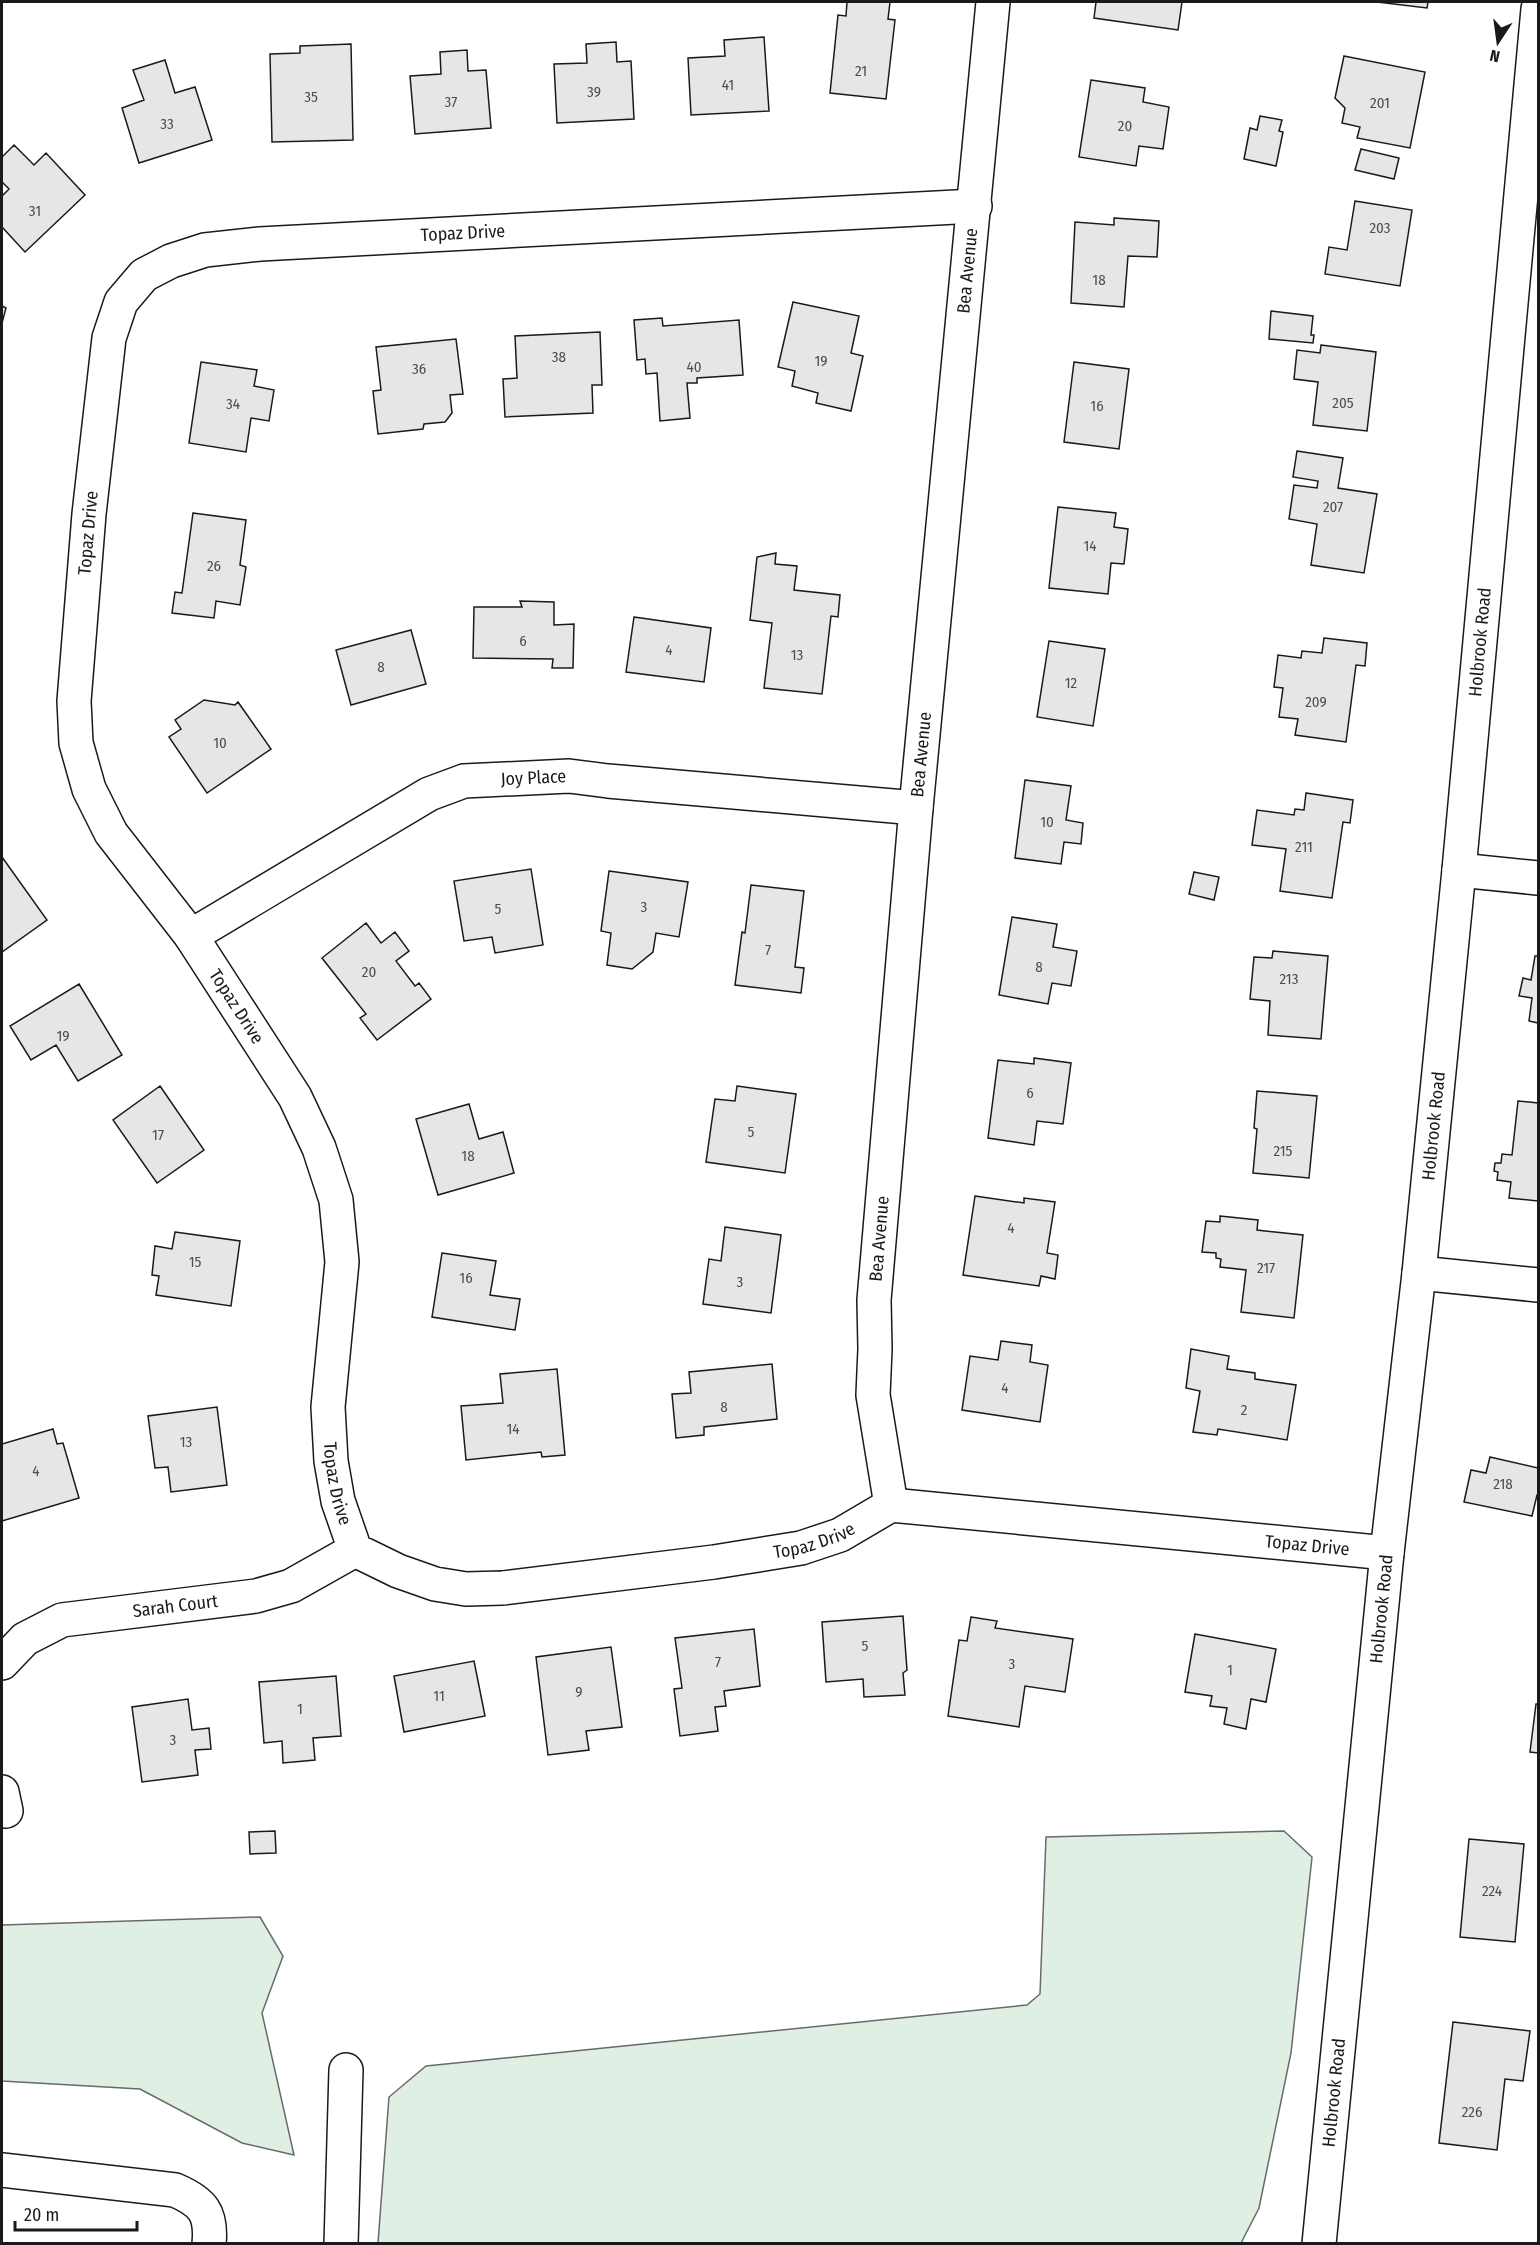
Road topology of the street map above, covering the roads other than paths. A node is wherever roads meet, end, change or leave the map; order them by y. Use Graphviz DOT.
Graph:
graph roads {
  1 [pos="993,2"];
  2 [pos="1539,9"];
  3 [pos="975,206"];
  4 [pos="1528,246"];
  5 [pos="916,808"];
  6 [pos="1460,870"];
  7 [pos="1539,878"];
  8 [pos="191,936"];
  9 [pos="1419,1272"];
  10 [pos="1539,1285"];
  11 [pos="891,1505"];
  12 [pos="355,1551"];
  13 [pos="1387,1553"];
  14 [pos="2,1663"];
  15 [pos="346,2070"];
  16 [pos="2,2170"];
  17 [pos="209,2244"];
  18 [pos="340,2244"];
  19 [pos="1318,2244"];
  1 -- 3 [label="street, Bea Avenue"];
  2 -- 4 [label="street, Holbrook Road"];
  3 -- 5 [label="street, Bea Avenue"];
  3 -- 8 [label="street, Topaz Drive"];
  4 -- 6 [label="street, Holbrook Road"];
  5 -- 8 [label="street, Joy Place"];
  5 -- 11 [label="street, Bea Avenue"];
  6 -- 7 [label="street"];
  6 -- 9 [label="street, Holbrook Road"];
  8 -- 12 [label="street, Topaz Drive"];
  9 -- 10 [label="street"];
  9 -- 13 [label="street, Holbrook Road"];
  11 -- 12 [label="street, Topaz Drive"];
  11 -- 13 [label="street, Topaz Drive"];
  12 -- 14 [label="street, Sarah Court"];
  13 -- 19 [label="street, Holbrook Road"];
  15 -- 18 [label="street"];
  16 -- 17 [label="street"];
}
